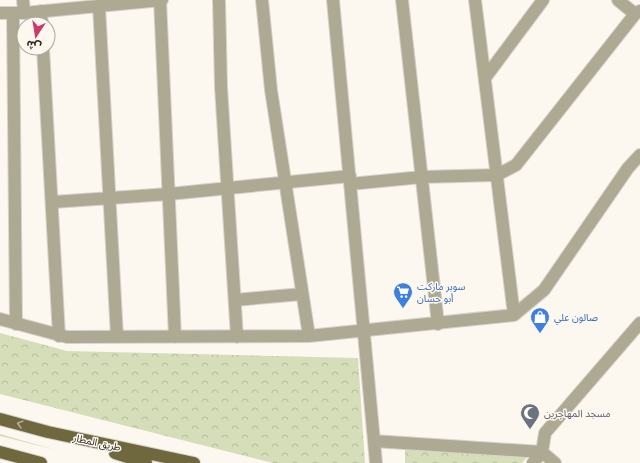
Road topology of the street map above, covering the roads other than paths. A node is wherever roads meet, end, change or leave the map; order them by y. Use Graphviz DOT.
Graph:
graph roads {
  1 [pos="23,0"];
  2 [pos="155,0"];
  3 [pos="219,0"];
  4 [pos="262,0"];
  5 [pos="333,0"];
  6 [pos="402,0"];
  7 [pos="475,0"];
  8 [pos="543,0"];
  9 [pos="618,0"];
  10 [pos="94,4"];
  11 [pos="41,12"];
  12 [pos="0,13"];
  13 [pos="18,13"];
  14 [pos="638,13"];
  15 [pos="41,16"];
  16 [pos="44,56"];
  17 [pos="484,78"];
  18 [pos="640,155"];
  19 [pos="497,175"];
  20 [pos="422,177"];
  21 [pos="350,180"];
  22 [pos="285,183"];
  23 [pos="226,188"];
  24 [pos="169,194"];
  25 [pos="110,197"];
  26 [pos="53,202"];
  27 [pos="302,294"];
  28 [pos="235,300"];
  29 [pos="514,315"];
  30 [pos="0,319"];
  31 [pos="16,324"];
  32 [pos="438,324"];
  33 [pos="639,325"];
  34 [pos="364,332"];
  35 [pos="59,336"];
  36 [pos="309,336"];
  37 [pos="116,337"];
  38 [pos="175,337"];
  39 [pos="237,337"];
  40 [pos="0,419"];
  41 [pos="48,432"];
  42 [pos="374,441"];
  43 [pos="0,452"];
  44 [pos="542,452"];
  45 [pos="40,463"];
  46 [pos="146,463"];
  47 [pos="194,463"];
  48 [pos="376,463"];
  49 [pos="533,463"];
  50 [pos="555,463"];
  1 -- 13 [label="street"];
  2 -- 10 [label="street"];
  2 -- 24 [label="street"];
  3 -- 23 [label="street"];
  4 -- 22 [label="street"];
  5 -- 21 [label="street"];
  6 -- 20 [label="street"];
  7 -- 17 [label="street"];
  8 -- 17 [label="street"];
  9 -- 14 [label="street"];
  10 -- 11 [label="street"];
  10 -- 25 [label="street"];
  11 -- 13 [label="street"];
  11 -- 15 [label="street"];
  12 -- 13 [label="street"];
  13 -- 31 [label="street"];
  14 -- 19 [label="street"];
  16 -- 26 [label="street"];
  17 -- 19 [label="street"];
  18 -- 29 [label="street"];
  19 -- 20 [label="street"];
  19 -- 29 [label="street"];
  20 -- 21 [label="street"];
  20 -- 32 [label="street"];
  21 -- 22 [label="street"];
  21 -- 34 [label="street"];
  22 -- 23 [label="street"];
  22 -- 27 [label="street"];
  23 -- 24 [label="street"];
  23 -- 28 [label="street"];
  24 -- 25 [label="street"];
  24 -- 38 [label="street"];
  25 -- 26 [label="street"];
  25 -- 37 [label="street"];
  26 -- 35 [label="street"];
  27 -- 28 [label="street"];
  27 -- 36 [label="street"];
  28 -- 39 [label="street"];
  29 -- 32 [label="street"];
  30 -- 31 [label="street"];
  31 -- 35 [label="street"];
  32 -- 34 [label="street"];
  33 -- 44 [label="street"];
  34 -- 36 [label="street"];
  34 -- 42 [label="street"];
  35 -- 37 [label="street"];
  36 -- 39 [label="street"];
  37 -- 38 [label="street"];
  38 -- 39 [label="street"];
  41 -- 40 [label="main road, طريق المطار, one-way"];
  41 -- 46 [label="main road"];
  41 -- 47 [label="main road, طريق المطار"];
  42 -- 44 [label="street"];
  42 -- 48 [label="street"];
  43 -- 45 [label="main road"];
  44 -- 49 [label="street"];
  44 -- 50 [label="street"];
}
